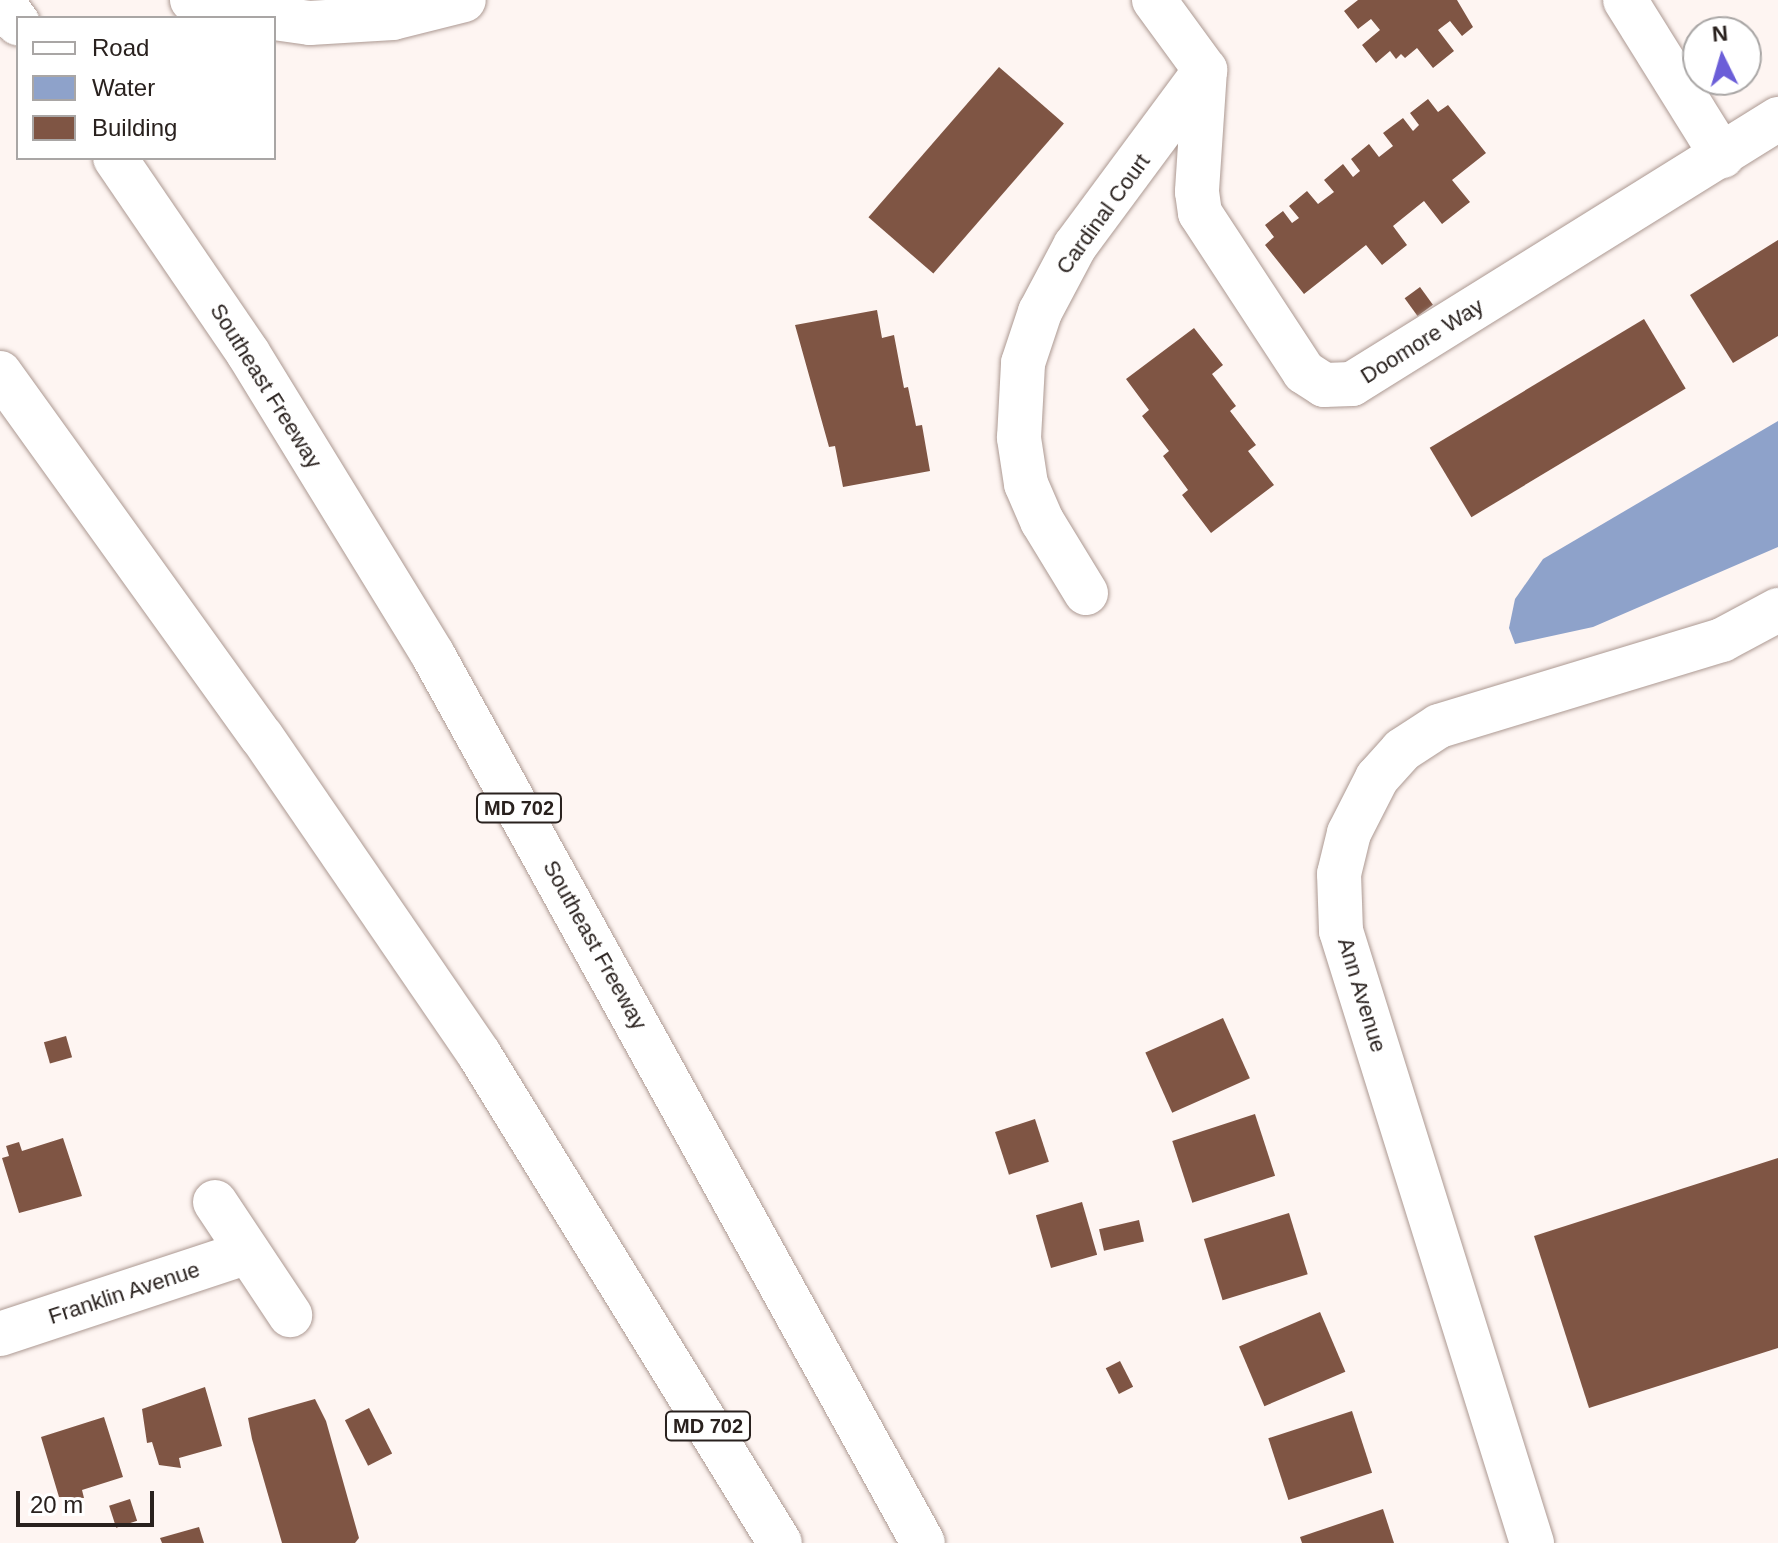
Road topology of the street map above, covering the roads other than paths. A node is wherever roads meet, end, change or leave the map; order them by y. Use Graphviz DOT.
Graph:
graph roads {
  1 [pos="1,0"];
  2 [pos="192,0"];
  3 [pos="464,0"];
  4 [pos="1154,0"];
  5 [pos="1625,0"];
  6 [pos="264,16"];
  7 [pos="276,18"];
  8 [pos="16,20"];
  9 [pos="1205,70"];
  10 [pos="1778,119"];
  11 [pos="1722,156"];
  12 [pos="116,160"];
  13 [pos="0,373"];
  14 [pos="1086,593"];
  15 [pos="1778,610"];
  16 [pos="215,1202"];
  17 [pos="248,1252"];
  18 [pos="290,1315"];
  19 [pos="0,1334"];
  20 [pos="780,1543"];
  21 [pos="923,1543"];
  22 [pos="1532,1543"];
  1 -- 8 [label="main road"];
  2 -- 6 [label="main road"];
  3 -- 7 [label="main road"];
  4 -- 9 [label="main road"];
  5 -- 11 [label="main road"];
  9 -- 11 [label="main road, Doomore Way"];
  9 -- 14 [label="main road, Cardinal Court"];
  10 -- 11 [label="main road, Doomore Way"];
  12 -- 21 [label="main road, Southeast Freeway / MD 702"];
  13 -- 20 [label="main road, MD 702"];
  15 -- 22 [label="main road, Ann Avenue"];
  16 -- 17 [label="main road"];
  17 -- 18 [label="main road"];
  17 -- 19 [label="main road, Franklin Avenue"];
}
